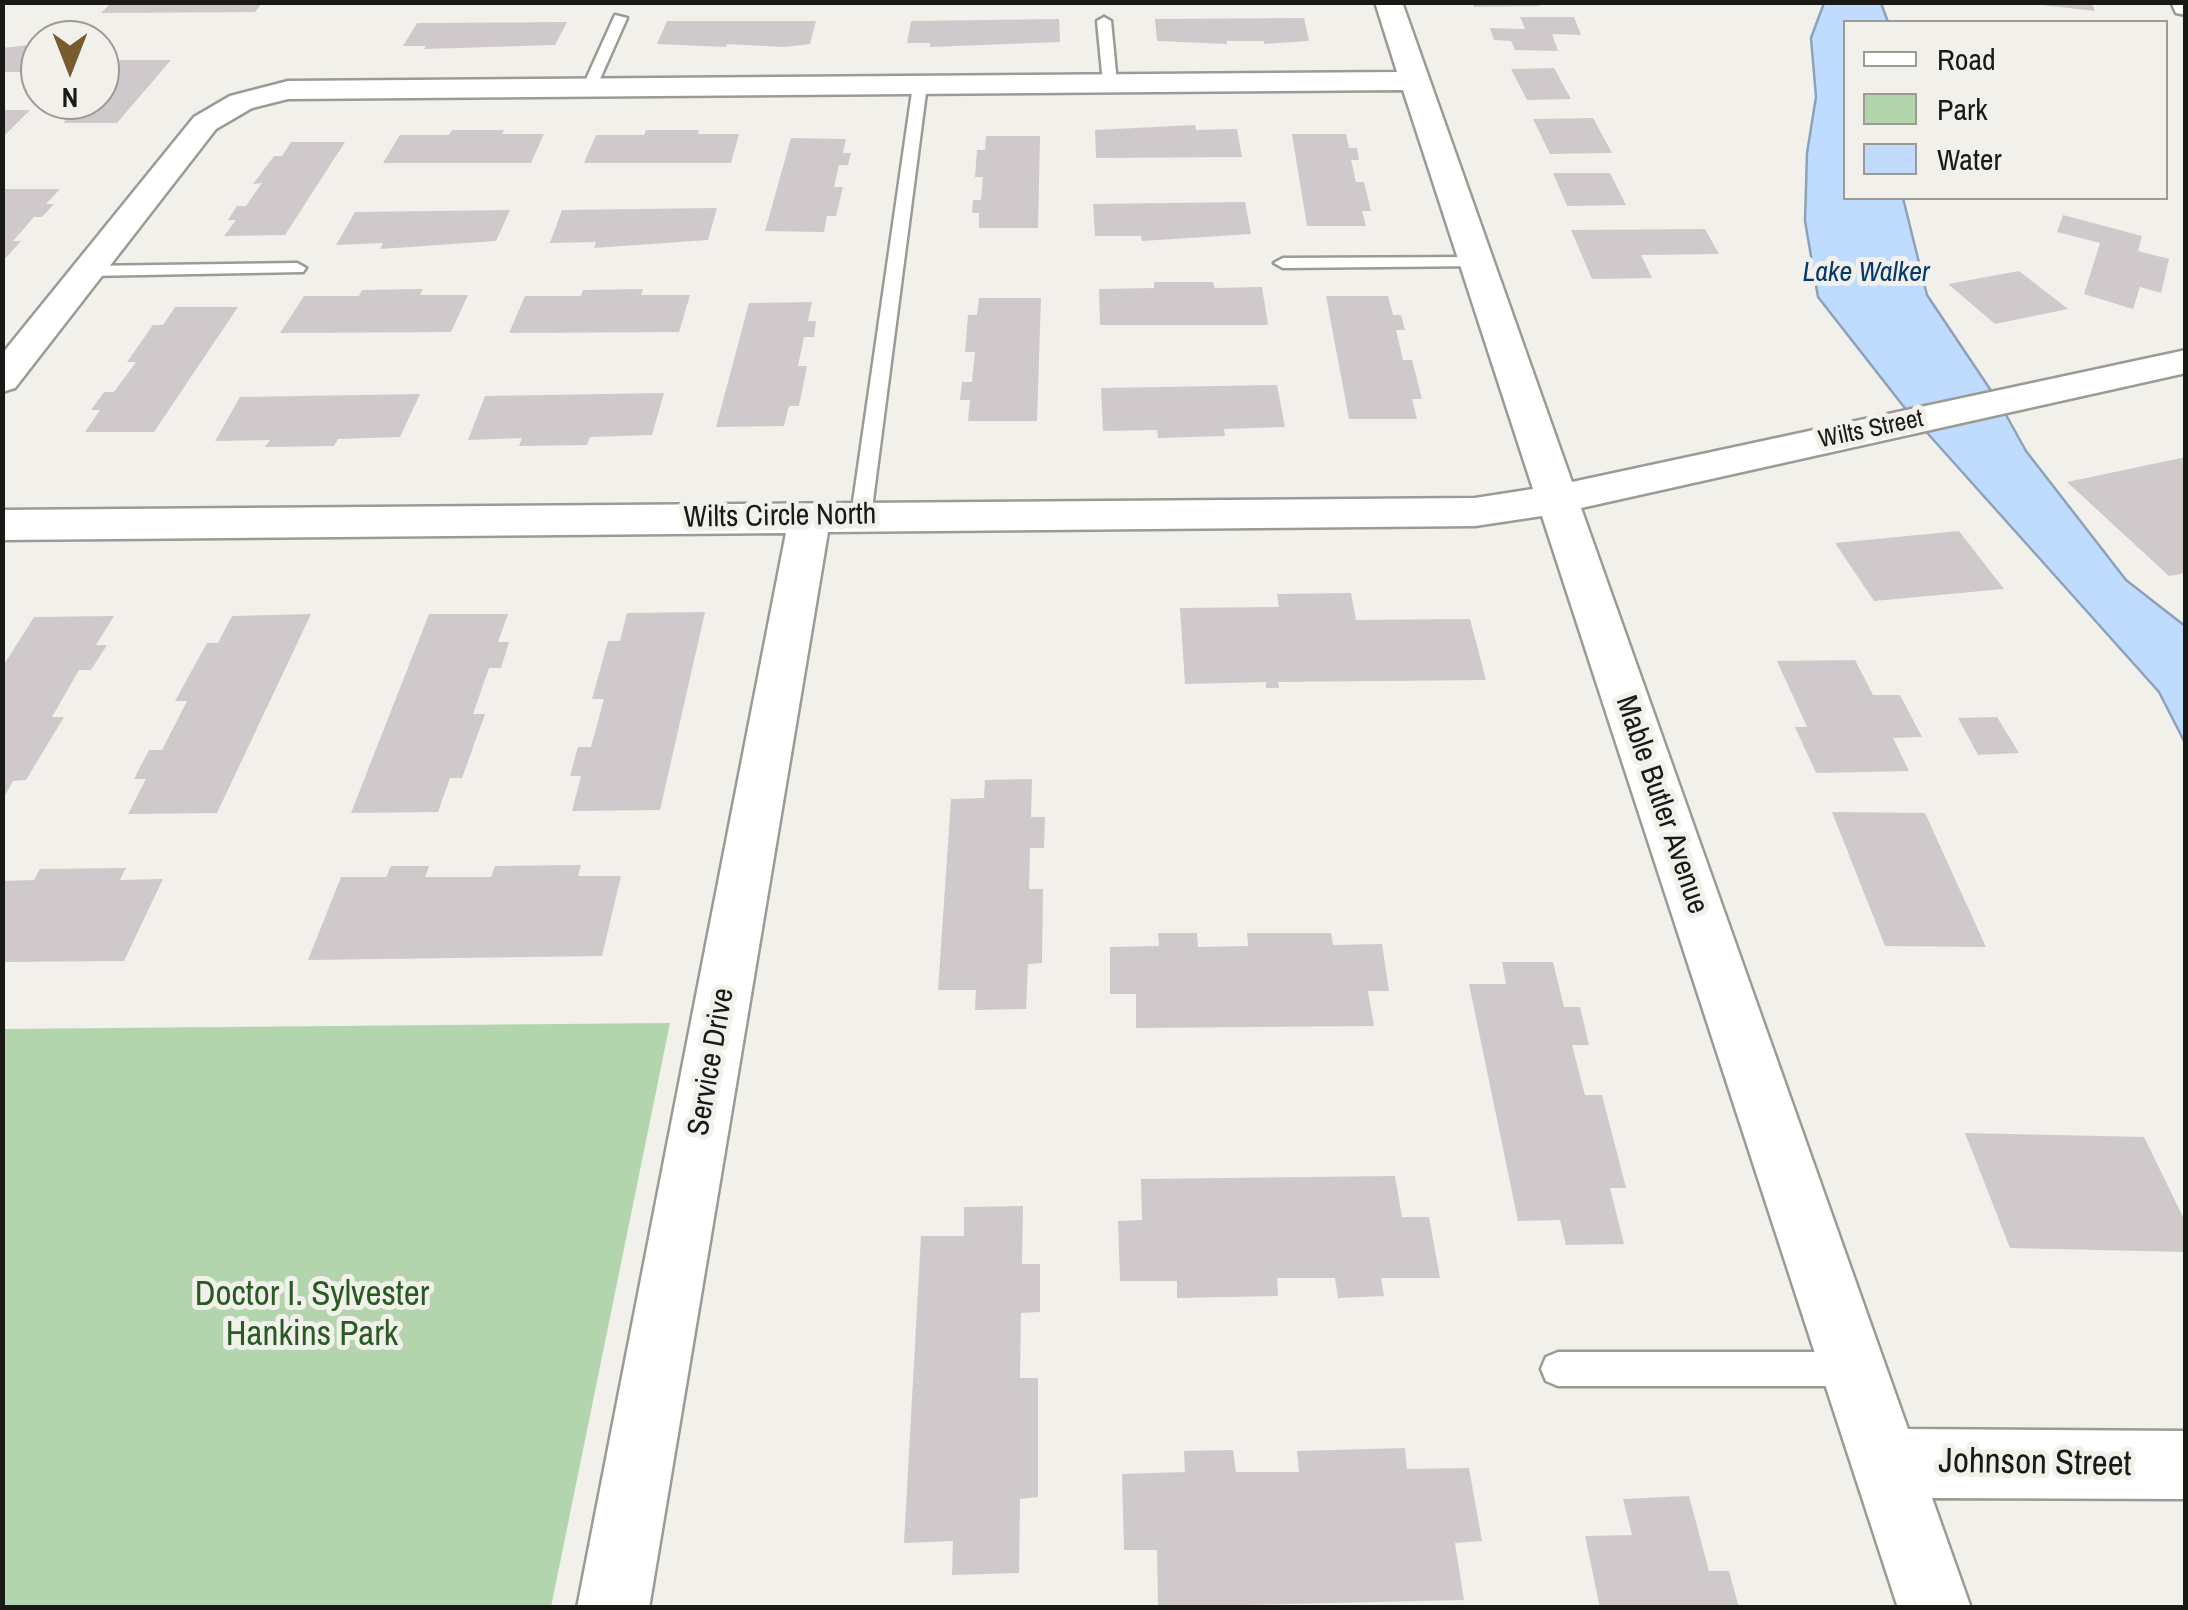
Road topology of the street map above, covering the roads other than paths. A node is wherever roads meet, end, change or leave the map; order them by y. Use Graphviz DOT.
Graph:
graph roads {
  1 [pos="1388,2"];
  2 [pos="620,18"];
  3 [pos="1104,21"];
  4 [pos="1413,81"];
  5 [pos="1110,84"];
  6 [pos="920,85"];
  7 [pos="589,88"];
  8 [pos="1476,262"];
  9 [pos="1283,263"];
  10 [pos="297,268"];
  11 [pos="88,271"];
  12 [pos="2186,361"];
  13 [pos="2,380"];
  14 [pos="1557,499"];
  15 [pos="835,516"];
  16 [pos="2,526"];
  17 [pos="1558,1369"];
  18 [pos="1854,1369"];
  19 [pos="1885,1463"];
  20 [pos="2186,1466"];
  21 [pos="613,1608"];
  22 [pos="1935,1608"];
  1 -- 4 [label="street, Mable Butler Avenue"];
  2 -- 7 [label="lane"];
  3 -- 5 [label="lane"];
  4 -- 5 [label="street"];
  4 -- 8 [label="street, Mable Butler Avenue"];
  5 -- 6 [label="street"];
  6 -- 7 [label="street"];
  6 -- 15 [label="lane"];
  7 -- 11 [label="street"];
  8 -- 9 [label="lane"];
  8 -- 14 [label="street, Mable Butler Avenue"];
  10 -- 11 [label="lane"];
  11 -- 13 [label="street"];
  12 -- 14 [label="street, Wilts Street"];
  14 -- 15 [label="street, Wilts Circle North"];
  14 -- 18 [label="street, Mable Butler Avenue"];
  15 -- 16 [label="street, Wilts Circle North"];
  15 -- 21 [label="street, Service Drive"];
  17 -- 18 [label="lane"];
  18 -- 19 [label="street, Mable Butler Avenue"];
  19 -- 20 [label="street, Johnson Street"];
  19 -- 22 [label="street, Mable Butler Avenue"];
}
